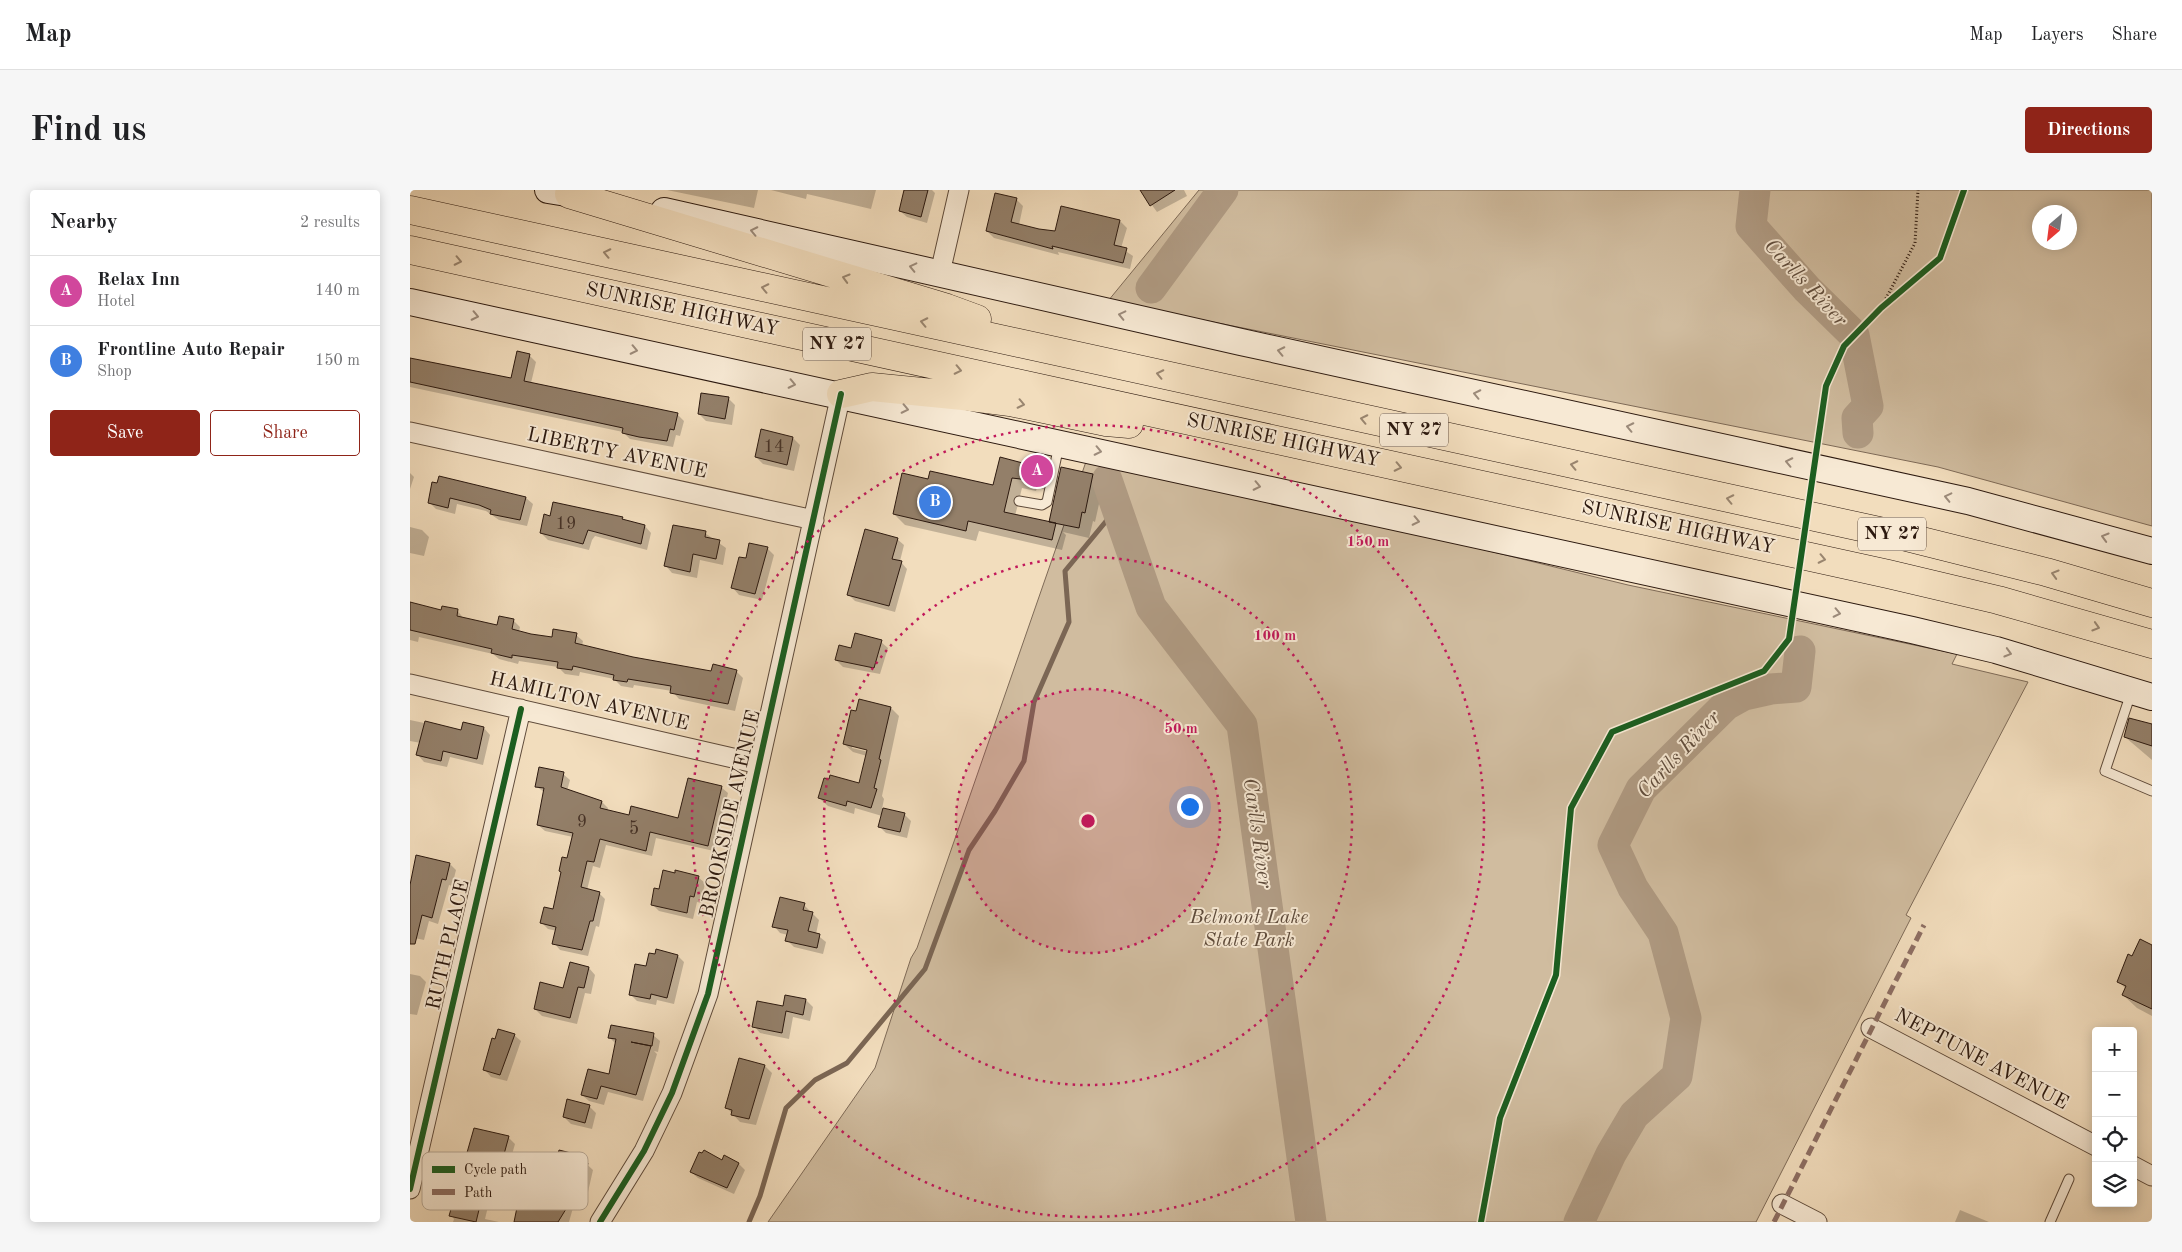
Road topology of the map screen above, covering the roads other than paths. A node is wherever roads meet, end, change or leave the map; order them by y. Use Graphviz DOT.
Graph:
graph roads {
  1 [pos="959,190"];
  2 [pos="561,192"];
  3 [pos="410,210"];
  4 [pos="410,250"];
  5 [pos="940,273"];
  6 [pos="410,302"];
  7 [pos="1074,355"];
  8 [pos="841,394"];
  9 [pos="410,432"];
  10 [pos="1265,437"];
  11 [pos="1060,443"];
  12 [pos="1019,501"];
  13 [pos="814,520"];
  14 [pos="2152,551"];
  15 [pos="2152,602"];
  16 [pos="2152,644"];
  17 [pos="410,684"];
  18 [pos="2142,694"];
  19 [pos="521,710"];
  20 [pos="758,764"];
  21 [pos="2152,791"];
  22 [pos="1871,1028"];
  23 [pos="2092,1144"];
  24 [pos="2137,1168"];
  25 [pos="2152,1176"];
  26 [pos="2069,1179"];
  27 [pos="410,1189"];
  28 [pos="1782,1204"];
  29 [pos="600,1222"];
  30 [pos="1817,1222"];
  31 [pos="2050,1222"];
  1 -- 5 [label="street"];
  5 -- 2 [label="main road, one-way"];
  7 -- 2 [label="highway, one-way"];
  7 -- 3 [label="highway, SUNRISE HIGHWAY / NY 27, one-way"];
  4 -- 10 [label="highway, SUNRISE HIGHWAY / NY 27, one-way"];
  14 -- 5 [label="main road, one-way"];
  6 -- 8 [label="main road, one-way"];
  15 -- 7 [label="highway, SUNRISE HIGHWAY / NY 27, one-way"];
  8 -- 10 [label="highway, one-way"];
  8 -- 11 [label="main road, one-way"];
  8 -- 13 [label="street, BROOKSIDE AVENUE"];
  9 -- 13 [label="street, LIBERTY AVENUE"];
  10 -- 16 [label="highway, SUNRISE HIGHWAY / NY 27, one-way"];
  11 -- 12 [label="lane"];
  11 -- 18 [label="main road, one-way"];
  13 -- 20 [label="street, BROOKSIDE AVENUE"];
  17 -- 19 [label="street, HAMILTON AVENUE"];
  18 -- 21 [label="lane"];
  19 -- 20 [label="street, HAMILTON AVENUE"];
  19 -- 27 [label="street, RUTH PLACE"];
  20 -- 29 [label="street, BROOKSIDE AVENUE"];
  22 -- 23 [label="street, NEPTUNE AVENUE"];
  24 -- 25 [label="street"];
  26 -- 31 [label="lane"];
  28 -- 30 [label="street"];
}
